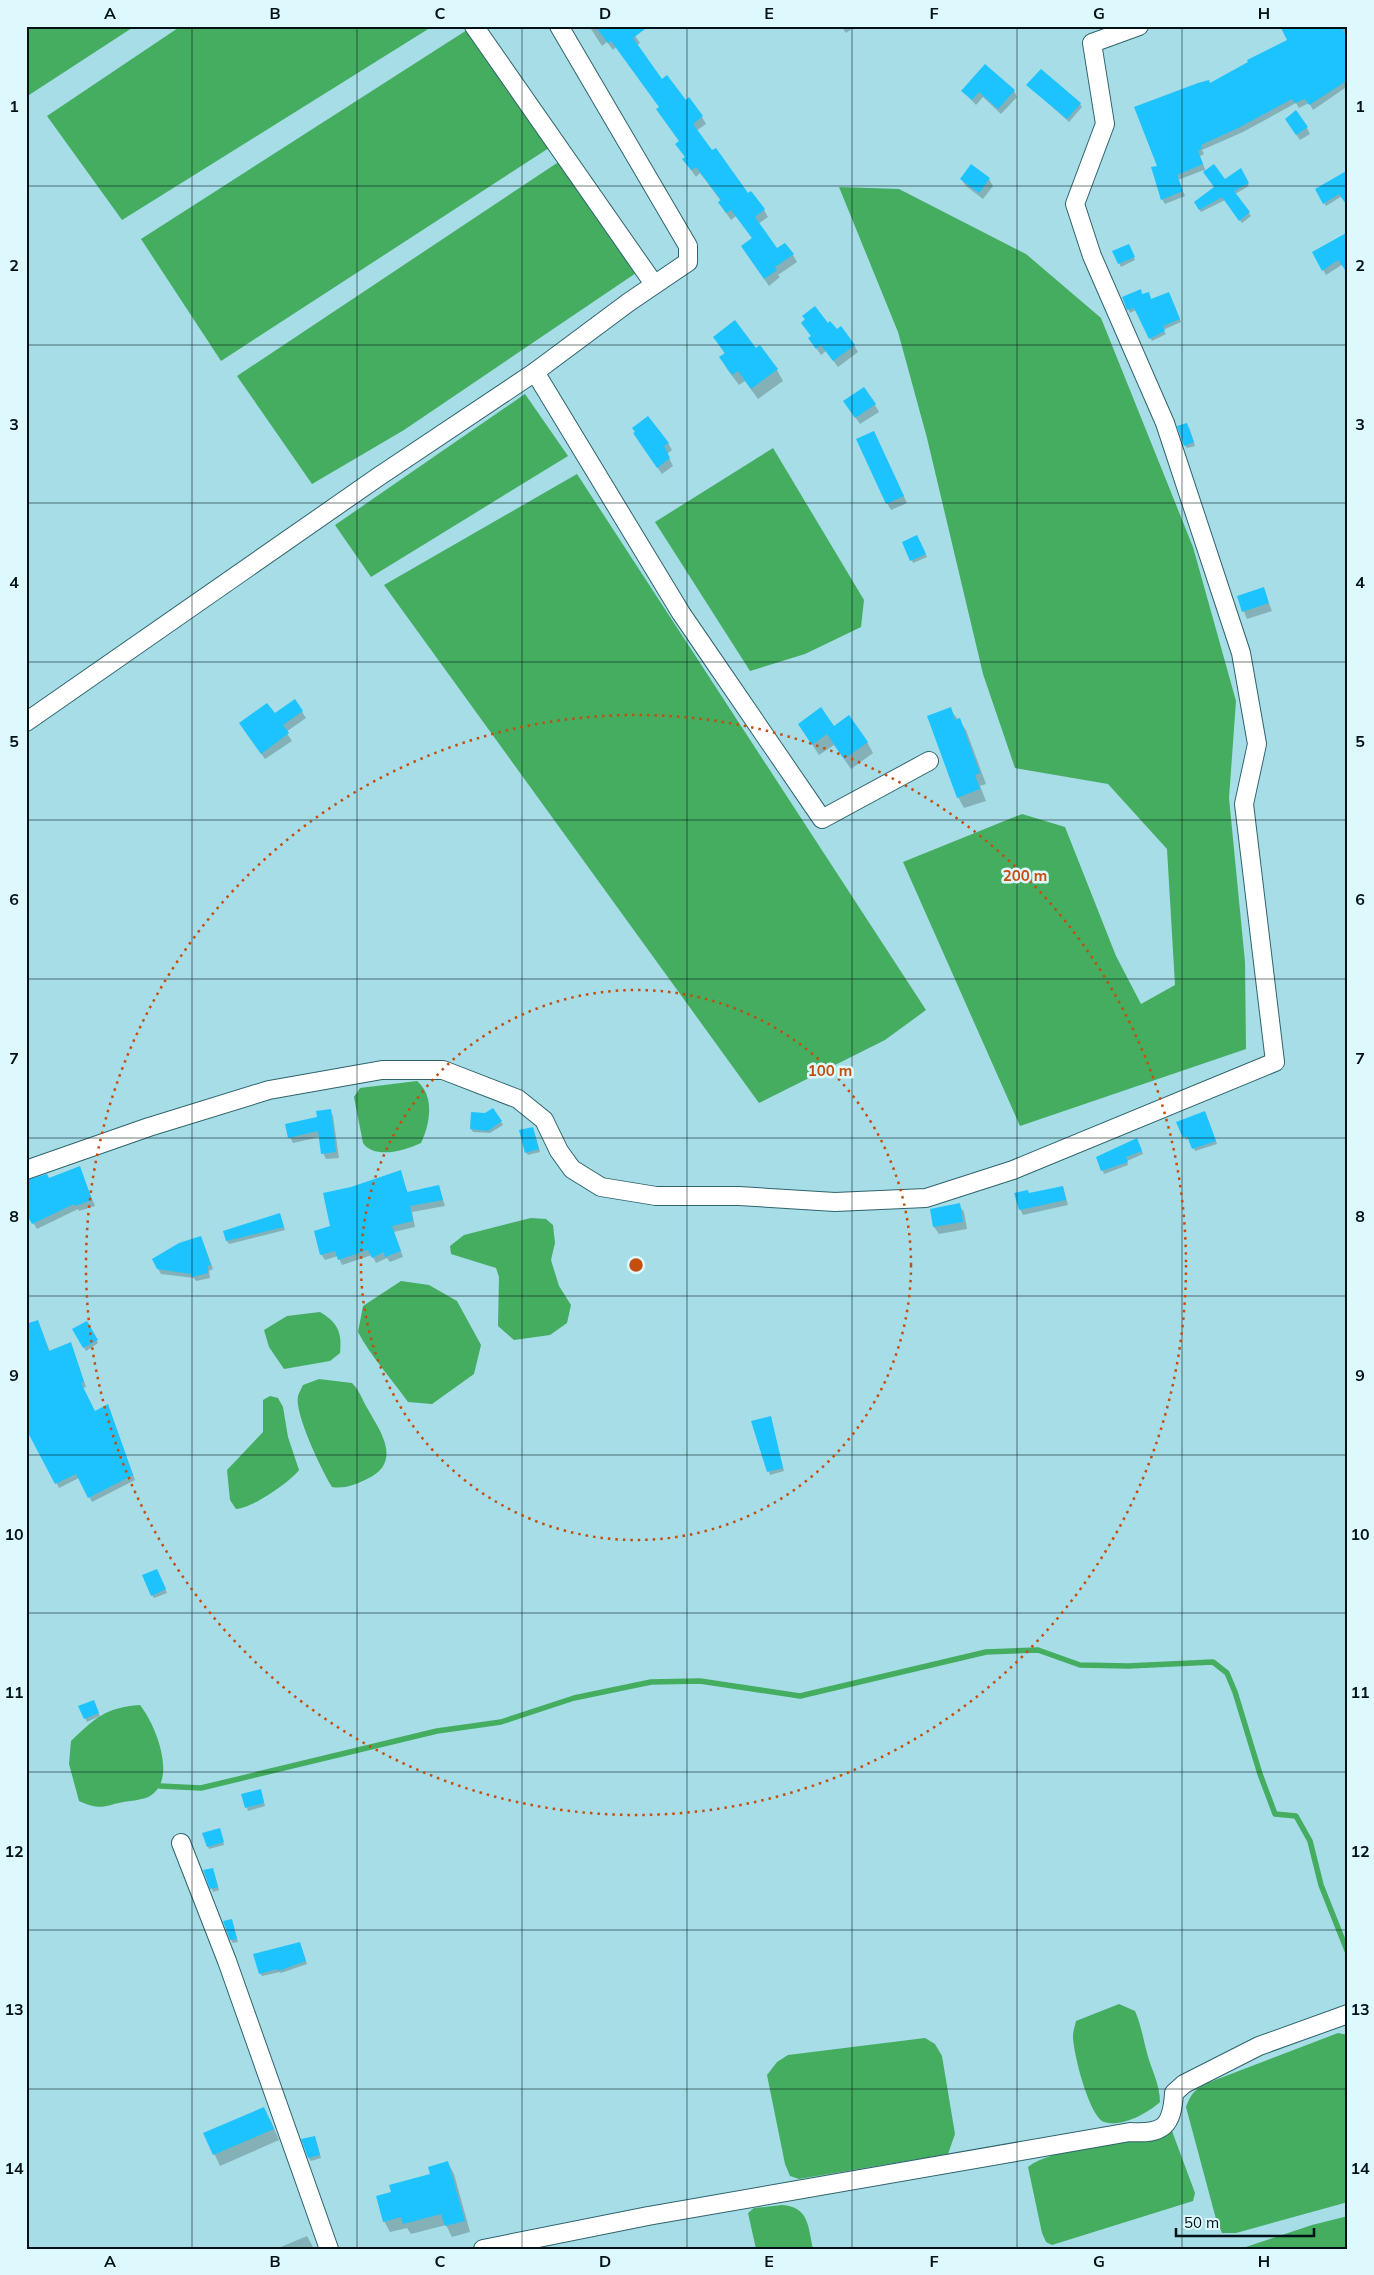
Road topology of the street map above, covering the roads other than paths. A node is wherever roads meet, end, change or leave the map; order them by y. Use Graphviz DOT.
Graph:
graph roads {
  1 [pos="474,26"];
  2 [pos="559,26"];
  3 [pos="1140,26"];
  4 [pos="654,284"];
  5 [pos="535,372"];
  6 [pos="26,722"];
  7 [pos="929,761"];
  8 [pos="26,1170"];
  9 [pos="181,1843"];
  10 [pos="1348,2014"];
  11 [pos="329,2249"];
  12 [pos="483,2249"];
  1 -- 4 [label="street"];
  2 -- 4 [label="street"];
  3 -- 8 [label="street"];
  4 -- 5 [label="street"];
  5 -- 6 [label="street"];
  5 -- 7 [label="street"];
  9 -- 11 [label="street"];
  10 -- 12 [label="street"];
}
